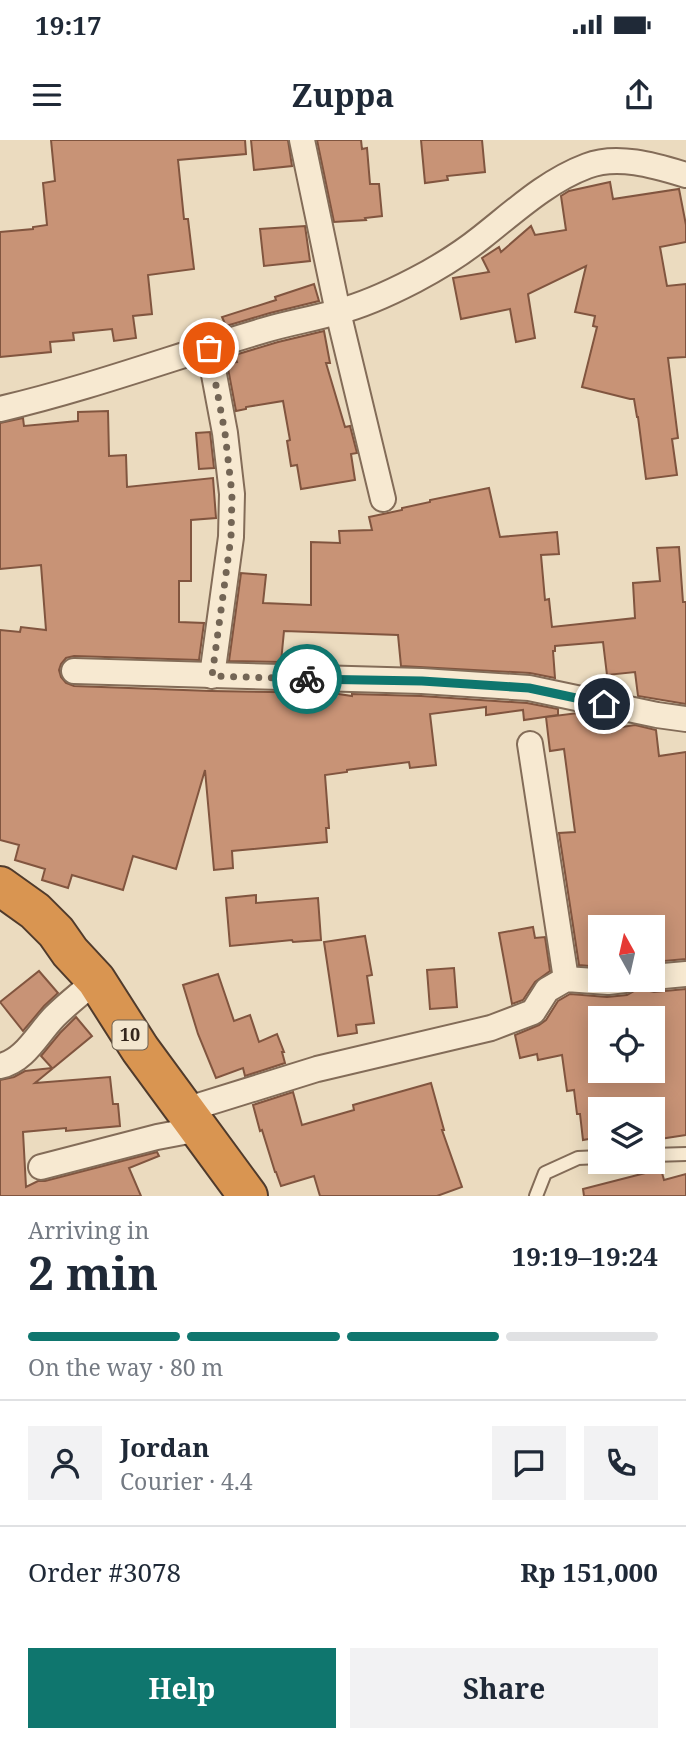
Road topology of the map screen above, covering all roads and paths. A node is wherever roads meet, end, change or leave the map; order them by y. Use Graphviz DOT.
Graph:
graph roads {
  1 [pos="302,140"];
  2 [pos="686,175"];
  3 [pos="338,312"];
  4 [pos="209,348"];
  5 [pos="0,409"];
  6 [pos="383,499"];
  7 [pos="74,671"];
  8 [pos="212,676"];
  9 [pos="686,719"];
  10 [pos="530,744"];
  11 [pos="0,886"];
  12 [pos="686,974"];
  13 [pos="665,977"];
  14 [pos="96,979"];
  15 [pos="566,979"];
  16 [pos="588,981"];
  17 [pos="0,1066"];
  18 [pos="192,1119"];
  19 [pos="686,1154"];
  20 [pos="665,1155"];
  21 [pos="588,1158"];
  22 [pos="41,1167"];
  23 [pos="248,1196"];
  24 [pos="536,1196"];
  1 -- 3 [label="street"];
  2 -- 3 [label="street"];
  3 -- 4 [label="street"];
  3 -- 6 [label="street"];
  4 -- 5 [label="street"];
  4 -- 8 [label="street"];
  7 -- 8 [label="street"];
  8 -- 9 [label="street"];
  10 -- 15 [label="street"];
  11 -- 14 [label="highway, 10"];
  12 -- 13 [label="street"];
  14 -- 17 [label="street"];
  14 -- 18 [label="highway, 10"];
  15 -- 16 [label="street"];
  15 -- 18 [label="street"];
  18 -- 22 [label="street"];
  18 -- 23 [label="highway, 10"];
  19 -- 20 [label="lane"];
  21 -- 24 [label="lane"];
}
